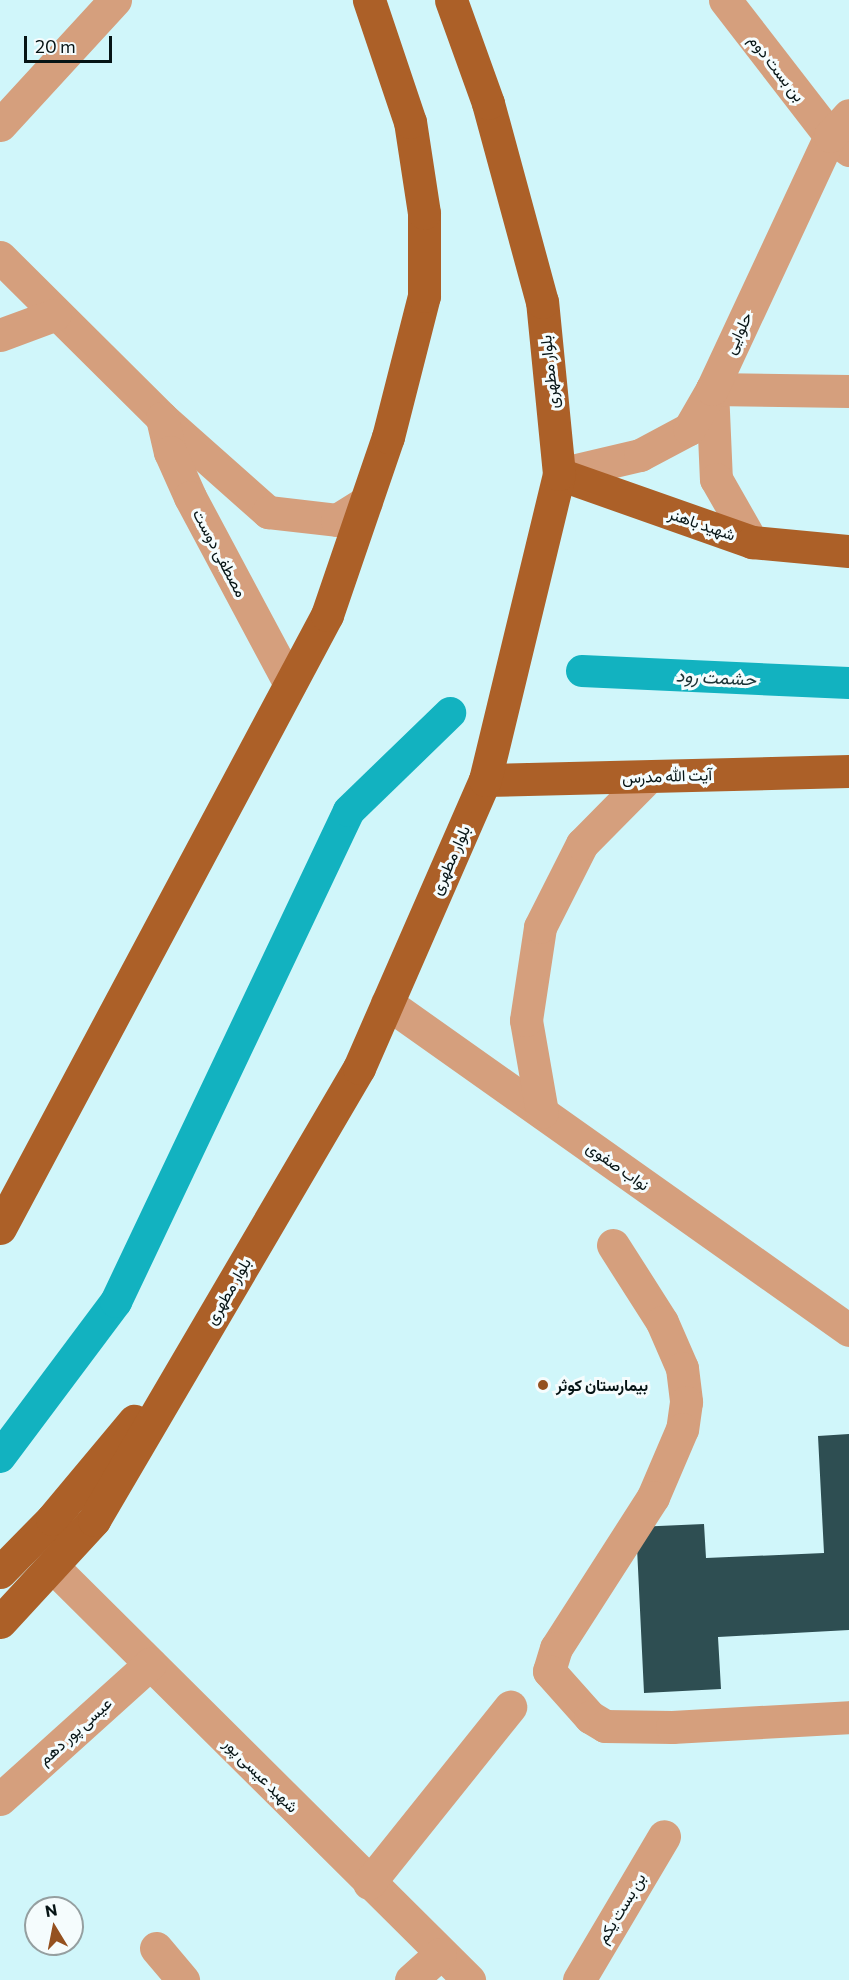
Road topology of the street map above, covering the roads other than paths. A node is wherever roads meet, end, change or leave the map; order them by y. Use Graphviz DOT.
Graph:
graph roads {
  1 [pos="115,0"];
  2 [pos="369,0"];
  3 [pos="451,0"];
  4 [pos="725,0"];
  5 [pos="0,124"];
  6 [pos="843,133"];
  7 [pos="0,257"];
  8 [pos="54,315"];
  9 [pos="0,335"];
  10 [pos="712,389"];
  11 [pos="849,391"];
  12 [pos="162,418"];
  13 [pos="559,474"];
  14 [pos="366,501"];
  15 [pos="752,542"];
  16 [pos="849,551"];
  17 [pos="290,684"];
  18 [pos="849,771"];
  19 [pos="648,777"];
  20 [pos="485,780"];
  21 [pos="387,1003"];
  22 [pos="542,1112"];
  23 [pos="0,1228"];
  24 [pos="613,1245"];
  25 [pos="848,1332"];
  26 [pos="198,1343"];
  27 [pos="54,1568"];
  28 [pos="0,1572"];
  29 [pos="0,1622"];
  30 [pos="150,1664"];
  31 [pos="510,1707"];
  32 [pos="849,1717"];
  33 [pos="0,1799"];
  34 [pos="664,1836"];
  35 [pos="369,1884"];
  36 [pos="156,1948"];
  37 [pos="440,1954"];
  38 [pos="183,1980"];
  39 [pos="411,1980"];
  40 [pos="469,1980"];
  41 [pos="579,1980"];
  1 -- 5 [label="street"];
  2 -- 14 [label="main road"];
  3 -- 13 [label="main road, بلوار مطهری"];
  4 -- 6 [label="street, بن بست دوم"];
  6 -- 10 [label="street, حلوایی"];
  7 -- 8 [label="street"];
  8 -- 9 [label="street"];
  8 -- 12 [label="street"];
  10 -- 11 [label="street"];
  10 -- 13 [label="street, حلوایی"];
  10 -- 15 [label="street"];
  12 -- 14 [label="street"];
  12 -- 17 [label="street, مصطفی دوست"];
  13 -- 15 [label="main road, شهید باهنر"];
  13 -- 20 [label="main road, بلوار مطهری"];
  14 -- 17 [label="main road"];
  15 -- 16 [label="main road, شهید باهنر"];
  17 -- 23 [label="main road"];
  18 -- 19 [label="main road, آیت الله مدرس"];
  19 -- 20 [label="main road, آیت الله مدرس"];
  19 -- 22 [label="street"];
  20 -- 21 [label="main road, بلوار مطهری"];
  21 -- 22 [label="street, نواب صفوی"];
  21 -- 26 [label="main road, بلوار مطهری"];
  22 -- 25 [label="street, نواب صفوی"];
  24 -- 32 [label="street"];
  26 -- 27 [label="main road, بلوار مطهری"];
  26 -- 28 [label="main road"];
  27 -- 29 [label="main road, بلوار مطهری"];
  27 -- 30 [label="street, شهید عیسی پور"];
  30 -- 33 [label="street, عیسی پور دهم"];
  30 -- 35 [label="street, شهید عیسی پور"];
  31 -- 35 [label="street"];
  34 -- 41 [label="street, بن بست یکم"];
  35 -- 37 [label="street, شهید عیسی پور"];
  36 -- 38 [label="street"];
  37 -- 39 [label="street"];
  37 -- 40 [label="street, شهید عیسی پور"];
}
